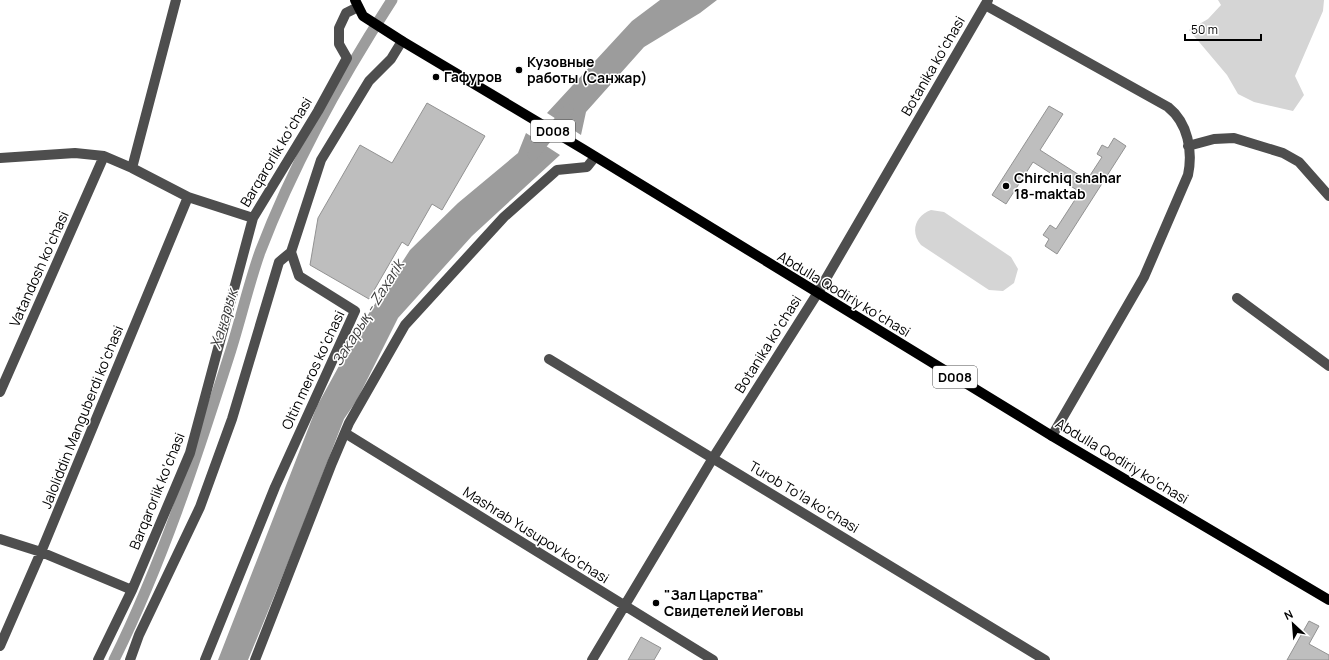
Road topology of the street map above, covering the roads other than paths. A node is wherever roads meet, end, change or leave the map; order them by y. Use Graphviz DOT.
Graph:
graph roads {
  1 [pos="176,0"];
  2 [pos="987,2"];
  3 [pos="358,7"];
  4 [pos="402,41"];
  5 [pos="1188,146"];
  6 [pos="104,156"];
  7 [pos="595,157"];
  8 [pos="0,158"];
  9 [pos="132,168"];
  10 [pos="1329,196"];
  11 [pos="188,197"];
  12 [pos="253,218"];
  13 [pos="291,252"];
  14 [pos="817,294"];
  15 [pos="1237,298"];
  16 [pos="549,359"];
  17 [pos="1329,366"];
  18 [pos="0,392"];
  19 [pos="345,433"];
  20 [pos="1052,436"];
  21 [pos="713,458"];
  22 [pos="0,539"];
  23 [pos="41,552"];
  24 [pos="132,590"];
  25 [pos="1329,600"];
  26 [pos="624,606"];
  27 [pos="0,646"];
  28 [pos="98,660"];
  29 [pos="130,660"];
  30 [pos="205,660"];
  31 [pos="255,660"];
  32 [pos="592,660"];
  33 [pos="713,660"];
  34 [pos="1045,660"];
  1 -- 9 [label="street"];
  2 -- 5 [label="street"];
  2 -- 14 [label="street, Botanika ko‘chasi"];
  3 -- 4 [label="main road, Abdulla Qodiriy ko‘chasi / D008"];
  3 -- 12 [label="street, Barqarorlik ko‘chasi"];
  4 -- 7 [label="main road, Abdulla Qodiriy ko‘chasi / D008"];
  4 -- 13 [label="street"];
  5 -- 10 [label="street"];
  5 -- 20 [label="street"];
  6 -- 8 [label="street"];
  6 -- 9 [label="street"];
  6 -- 18 [label="street, Vatandosh ko‘chasi"];
  7 -- 14 [label="main road, Abdulla Qodiriy ko‘chasi / D008"];
  7 -- 19 [label="street"];
  9 -- 11 [label="street"];
  11 -- 12 [label="street"];
  11 -- 23 [label="street, Jaloliddin Manguberdi ko‘chasi"];
  12 -- 24 [label="street, Barqarorlik ko‘chasi"];
  13 -- 29 [label="street"];
  13 -- 30 [label="street, Oltin meros ko‘chasi"];
  14 -- 20 [label="main road, Abdulla Qodiriy ko‘chasi / D008"];
  14 -- 21 [label="street, Botanika ko‘chasi"];
  15 -- 17 [label="street"];
  16 -- 21 [label="street, Turob To‘la ko‘chasi"];
  19 -- 26 [label="street, Mashrab Yusupov ko‘chasi"];
  19 -- 31 [label="street"];
  20 -- 25 [label="main road, Abdulla Qodiriy ko‘chasi / D008"];
  21 -- 26 [label="street, Botanika ko‘chasi"];
  21 -- 34 [label="street, Turob To‘la ko‘chasi"];
  22 -- 23 [label="street"];
  23 -- 24 [label="street"];
  23 -- 27 [label="street, Jaloliddin Manguberdi ko‘chasi"];
  24 -- 28 [label="street, Barqarorlik ko‘chasi"];
  26 -- 32 [label="street, Botanika ko‘chasi"];
  26 -- 33 [label="street, Mashrab Yusupov ko‘chasi"];
}
